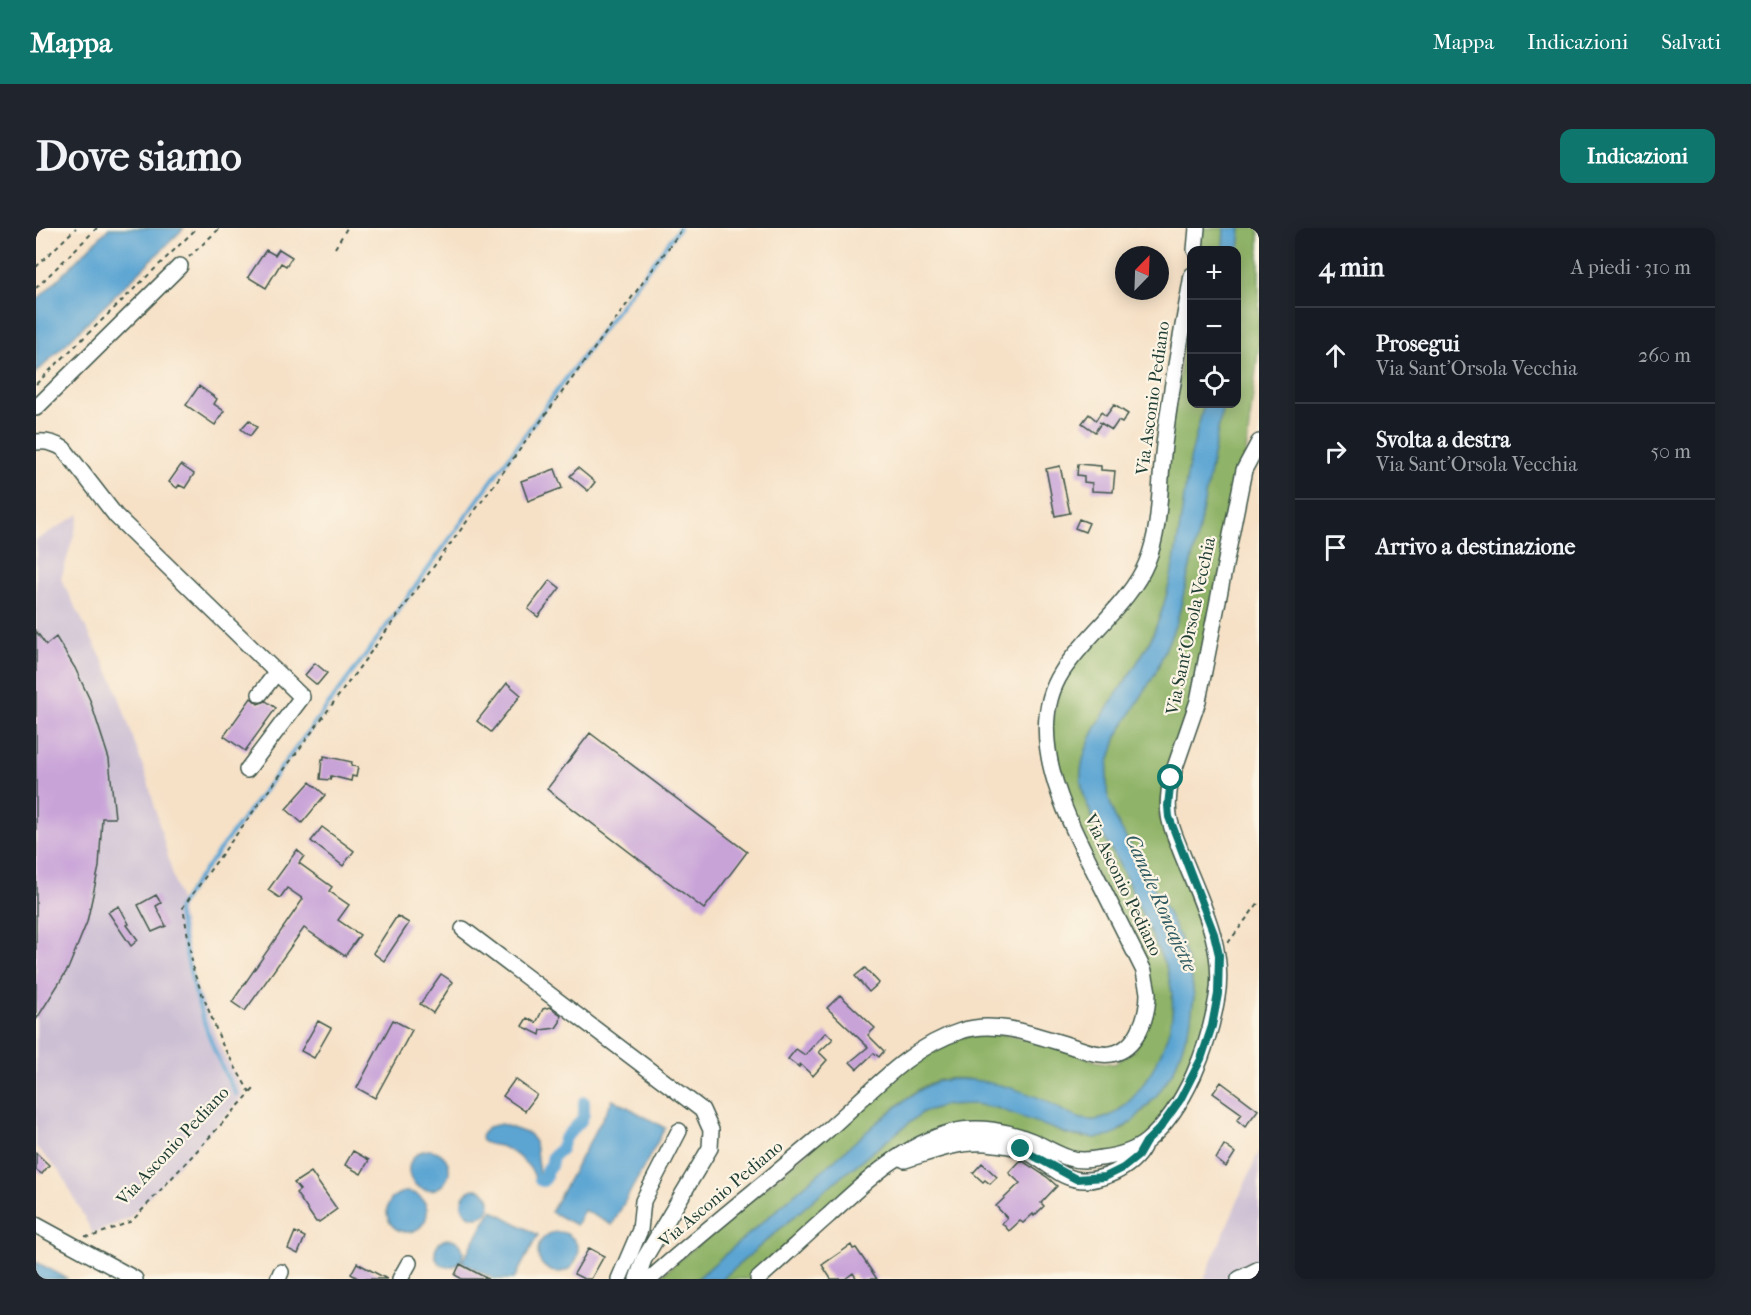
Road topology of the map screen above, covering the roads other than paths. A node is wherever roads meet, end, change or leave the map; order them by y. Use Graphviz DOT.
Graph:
graph roads {
  1 [pos="1197,228"];
  2 [pos="1195,246"];
  3 [pos="180,266"];
  4 [pos="1187,299"];
  5 [pos="36,408"];
  6 [pos="36,442"];
  7 [pos="1259,442"];
  8 [pos="276,673"];
  9 [pos="260,694"];
  10 [pos="247,770"];
  11 [pos="464,929"];
  12 [pos="679,1131"];
  13 [pos="36,1225"];
  14 [pos="409,1263"];
  15 [pos="1259,1269"];
  16 [pos="135,1279"];
  17 [pos="400,1279"];
  18 [pos="619,1279"];
  19 [pos="637,1279"];
  20 [pos="650,1279"];
  21 [pos="758,1279"];
  22 [pos="1239,1279"];
  1 -- 2 [label="street"];
  3 -- 5 [label="street"];
  4 -- 20 [label="street, Via Asconio Pediano"];
  6 -- 8 [label="street"];
  7 -- 21 [label="street, Via Sant'Orsola Vecchia"];
  8 -- 9 [label="street"];
  8 -- 10 [label="street"];
  11 -- 19 [label="street"];
  12 -- 18 [label="street"];
  13 -- 16 [label="street"];
  14 -- 17 [label="street"];
  15 -- 22 [label="street"];
}
